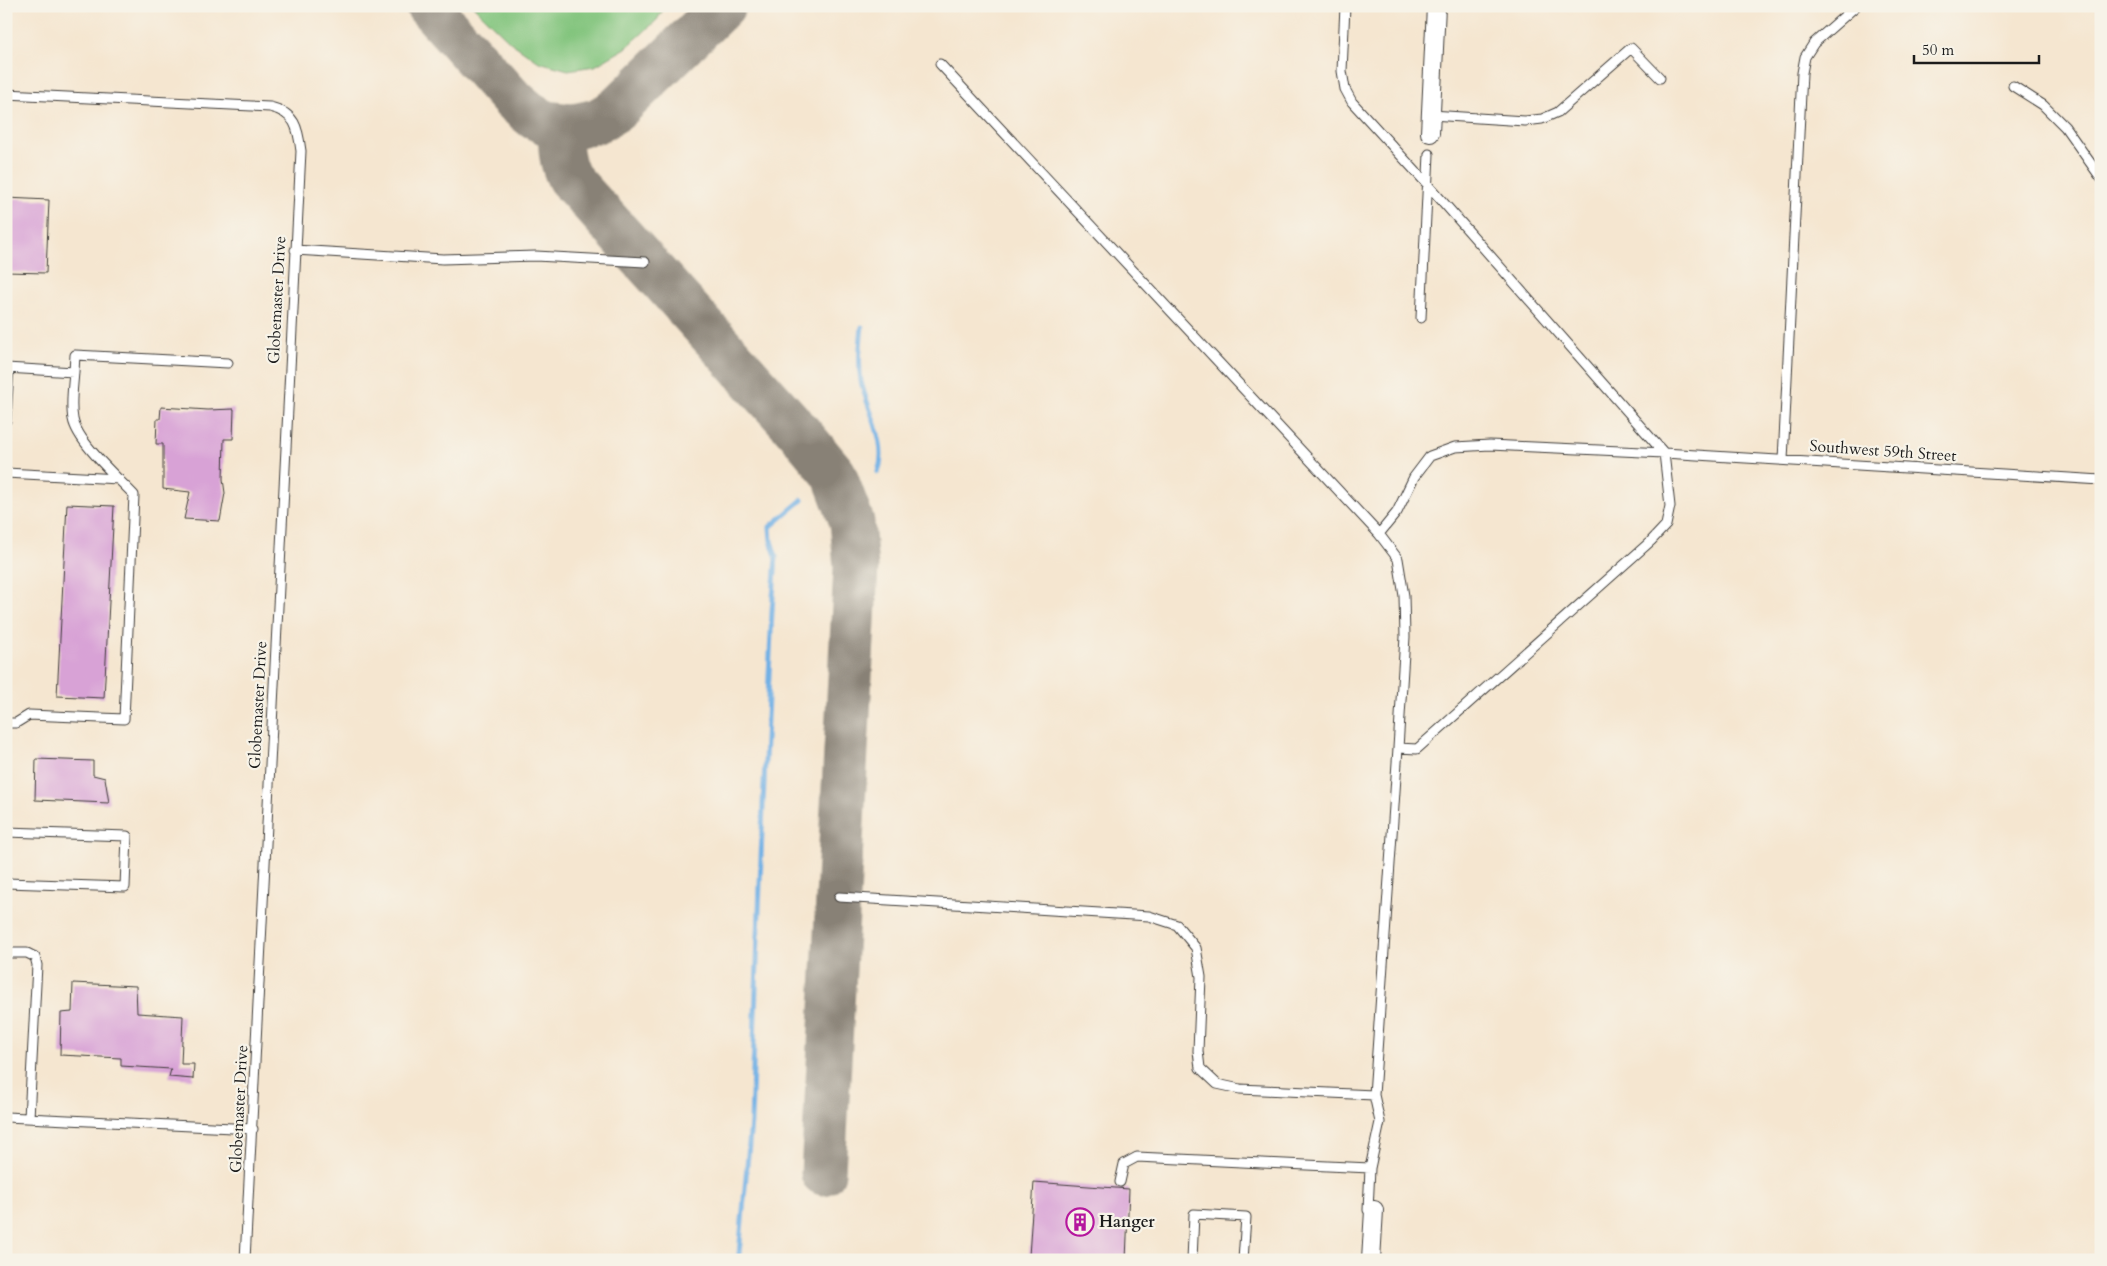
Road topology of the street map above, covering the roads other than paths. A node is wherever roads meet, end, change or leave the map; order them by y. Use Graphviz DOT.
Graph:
graph roads {
  1 [pos="1346,6"];
  2 [pos="1436,6"];
  3 [pos="1856,6"];
  4 [pos="940,64"];
  5 [pos="1660,78"];
  6 [pos="2013,86"];
  7 [pos="6,94"];
  8 [pos="1431,115"];
  9 [pos="1430,133"];
  10 [pos="1429,154"];
  11 [pos="2101,178"];
  12 [pos="1428,185"];
  13 [pos="295,250"];
  14 [pos="645,262"];
  15 [pos="1421,318"];
  16 [pos="228,363"];
  17 [pos="7,368"];
  18 [pos="74,372"];
  19 [pos="6,421"];
  20 [pos="1664,453"];
  21 [pos="1783,460"];
  22 [pos="6,473"];
  23 [pos="119,479"];
  24 [pos="2101,480"];
  25 [pos="1379,534"];
  26 [pos="6,723"];
  27 [pos="1398,748"];
  28 [pos="6,832"];
  29 [pos="6,883"];
  30 [pos="839,897"];
  31 [pos="6,952"];
  32 [pos="1374,1094"];
  33 [pos="6,1116"];
  34 [pos="29,1118"];
  35 [pos="253,1130"];
  36 [pos="1370,1168"];
  37 [pos="1120,1182"];
  38 [pos="1371,1210"];
  39 [pos="245,1260"];
  40 [pos="1192,1260"];
  41 [pos="1243,1260"];
  42 [pos="1371,1260"];
  1 -- 12 [label="lane"];
  2 -- 8 [label="street"];
  3 -- 21 [label="lane"];
  4 -- 25 [label="lane"];
  5 -- 8 [label="lane"];
  6 -- 11 [label="lane"];
  7 -- 13 [label="lane, Globemaster Drive"];
  8 -- 9 [label="street"];
  10 -- 12 [label="lane"];
  12 -- 15 [label="lane"];
  12 -- 20 [label="lane"];
  13 -- 14 [label="lane"];
  13 -- 35 [label="lane, Globemaster Drive"];
  16 -- 18 [label="lane"];
  17 -- 18 [label="lane"];
  17 -- 19 [label="lane"];
  18 -- 23 [label="lane"];
  20 -- 21 [label="lane, Southwest 59th Street"];
  20 -- 25 [label="lane, Southwest 59th Street"];
  20 -- 27 [label="lane"];
  21 -- 24 [label="lane, Southwest 59th Street"];
  22 -- 23 [label="lane"];
  23 -- 26 [label="lane"];
  25 -- 27 [label="lane"];
  27 -- 32 [label="lane"];
  28 -- 29 [label="lane"];
  30 -- 32 [label="lane"];
  31 -- 34 [label="lane"];
  32 -- 36 [label="lane"];
  33 -- 34 [label="lane"];
  34 -- 35 [label="lane"];
  35 -- 39 [label="lane, Globemaster Drive"];
  36 -- 37 [label="lane"];
  36 -- 38 [label="lane"];
  38 -- 42 [label="street"];
  40 -- 41 [label="lane"];
}
